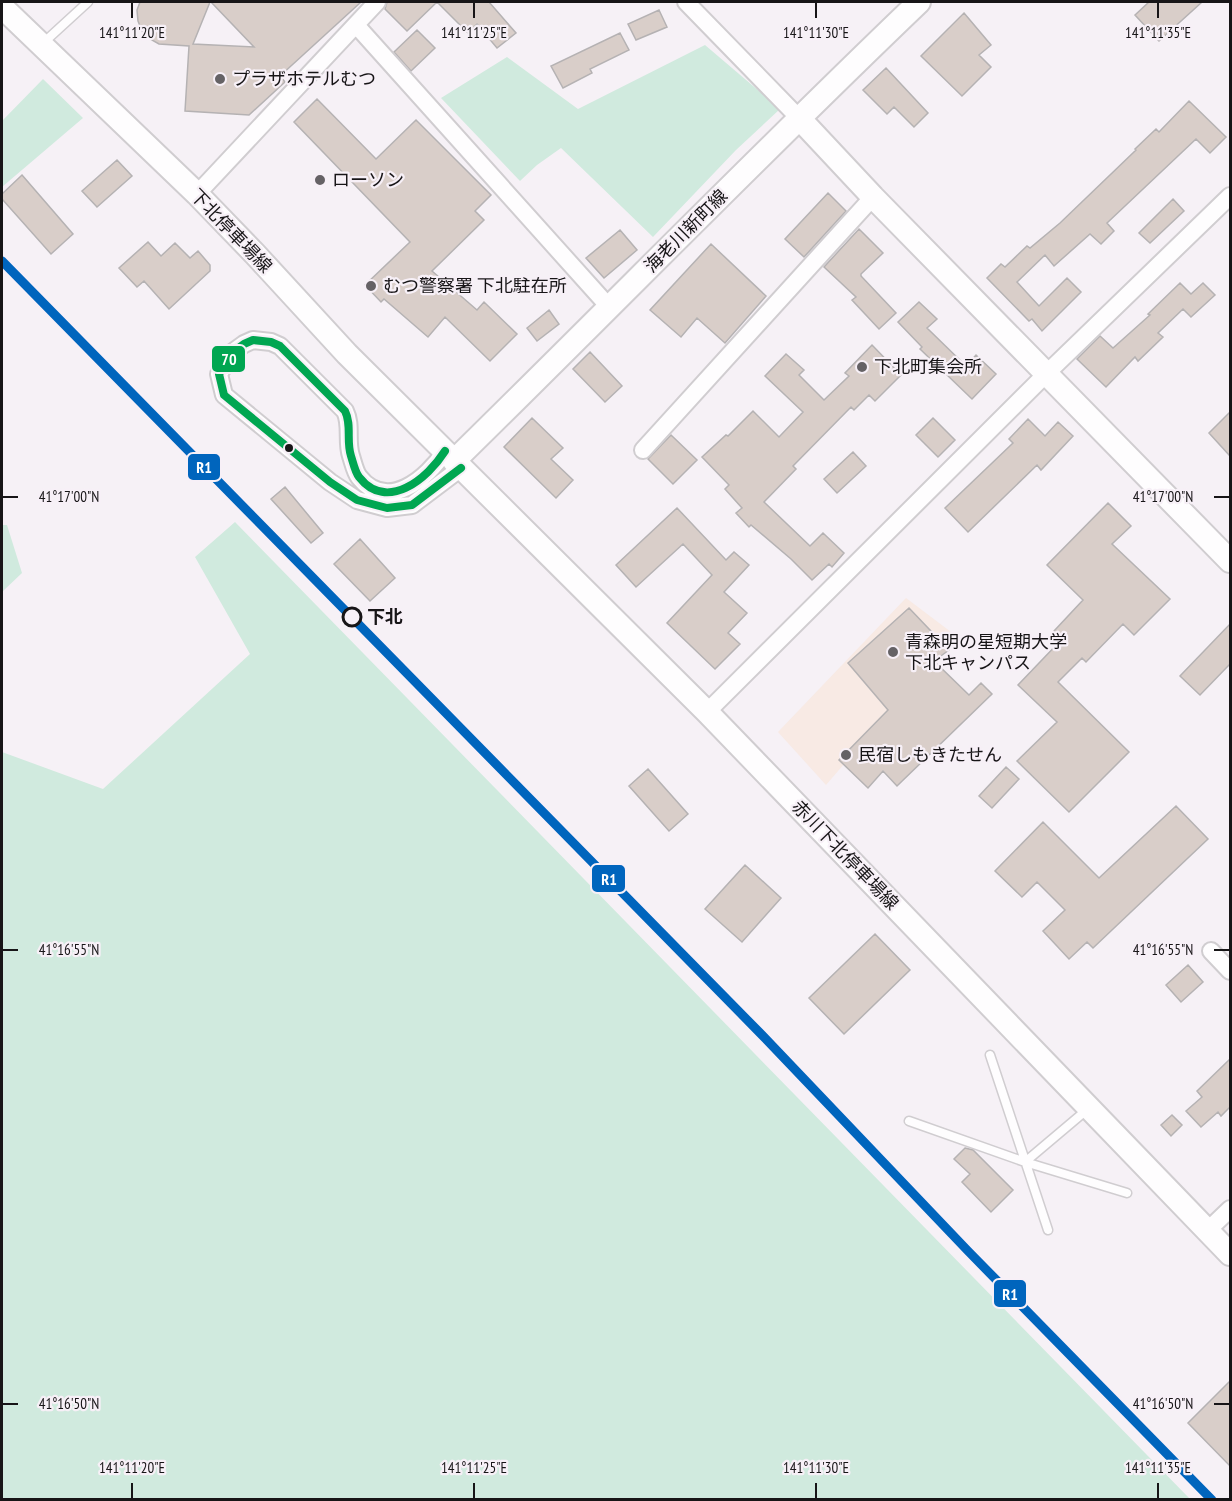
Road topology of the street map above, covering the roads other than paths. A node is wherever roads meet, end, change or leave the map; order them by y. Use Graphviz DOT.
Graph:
graph roads {
  1 [pos="88,2"];
  2 [pos="377,2"];
  3 [pos="686,2"];
  4 [pos="919,2"];
  5 [pos="2,8"];
  6 [pos="356,25"];
  7 [pos="41,45"];
  8 [pos="799,118"];
  9 [pos="197,194"];
  10 [pos="1230,196"];
  11 [pos="873,197"];
  12 [pos="610,308"];
  13 [pos="1046,374"];
  14 [pos="643,450"];
  15 [pos="454,460"];
  16 [pos="1230,561"];
  17 [pos="707,712"];
  18 [pos="1211,951"];
  19 [pos="1230,970"];
  20 [pos="990,1055"];
  21 [pos="1089,1108"];
  22 [pos="909,1121"];
  23 [pos="1025,1162"];
  24 [pos="1127,1193"];
  25 [pos="1230,1209"];
  26 [pos="1048,1230"];
  27 [pos="1207,1231"];
  28 [pos="1230,1254"];
  1 -- 7 [label="lane"];
  2 -- 6 [label="street"];
  3 -- 8 [label="street"];
  4 -- 8 [label="main road, 海老川新町線"];
  5 -- 7 [label="main road, 下北停車場線"];
  6 -- 9 [label="street"];
  6 -- 12 [label="street"];
  7 -- 9 [label="main road, 下北停車場線"];
  8 -- 11 [label="main road"];
  8 -- 12 [label="main road, 海老川新町線"];
  9 -- 15 [label="main road, 下北停車場線"];
  10 -- 13 [label="street"];
  11 -- 13 [label="main road"];
  11 -- 14 [label="street"];
  12 -- 15 [label="main road, 海老川新町線"];
  13 -- 16 [label="main road"];
  13 -- 17 [label="street"];
  15 -- 15 [label="street"];
  15 -- 17 [label="main road, 赤川下北停車場線"];
  17 -- 21 [label="main road, 赤川下北停車場線"];
  18 -- 19 [label="street"];
  20 -- 23 [label="lane"];
  21 -- 23 [label="lane"];
  21 -- 27 [label="main road, 赤川下北停車場線"];
  22 -- 23 [label="lane"];
  23 -- 24 [label="lane"];
  23 -- 26 [label="lane"];
  25 -- 27 [label="street"];
  27 -- 28 [label="main road, 赤川下北停車場線"];
}
